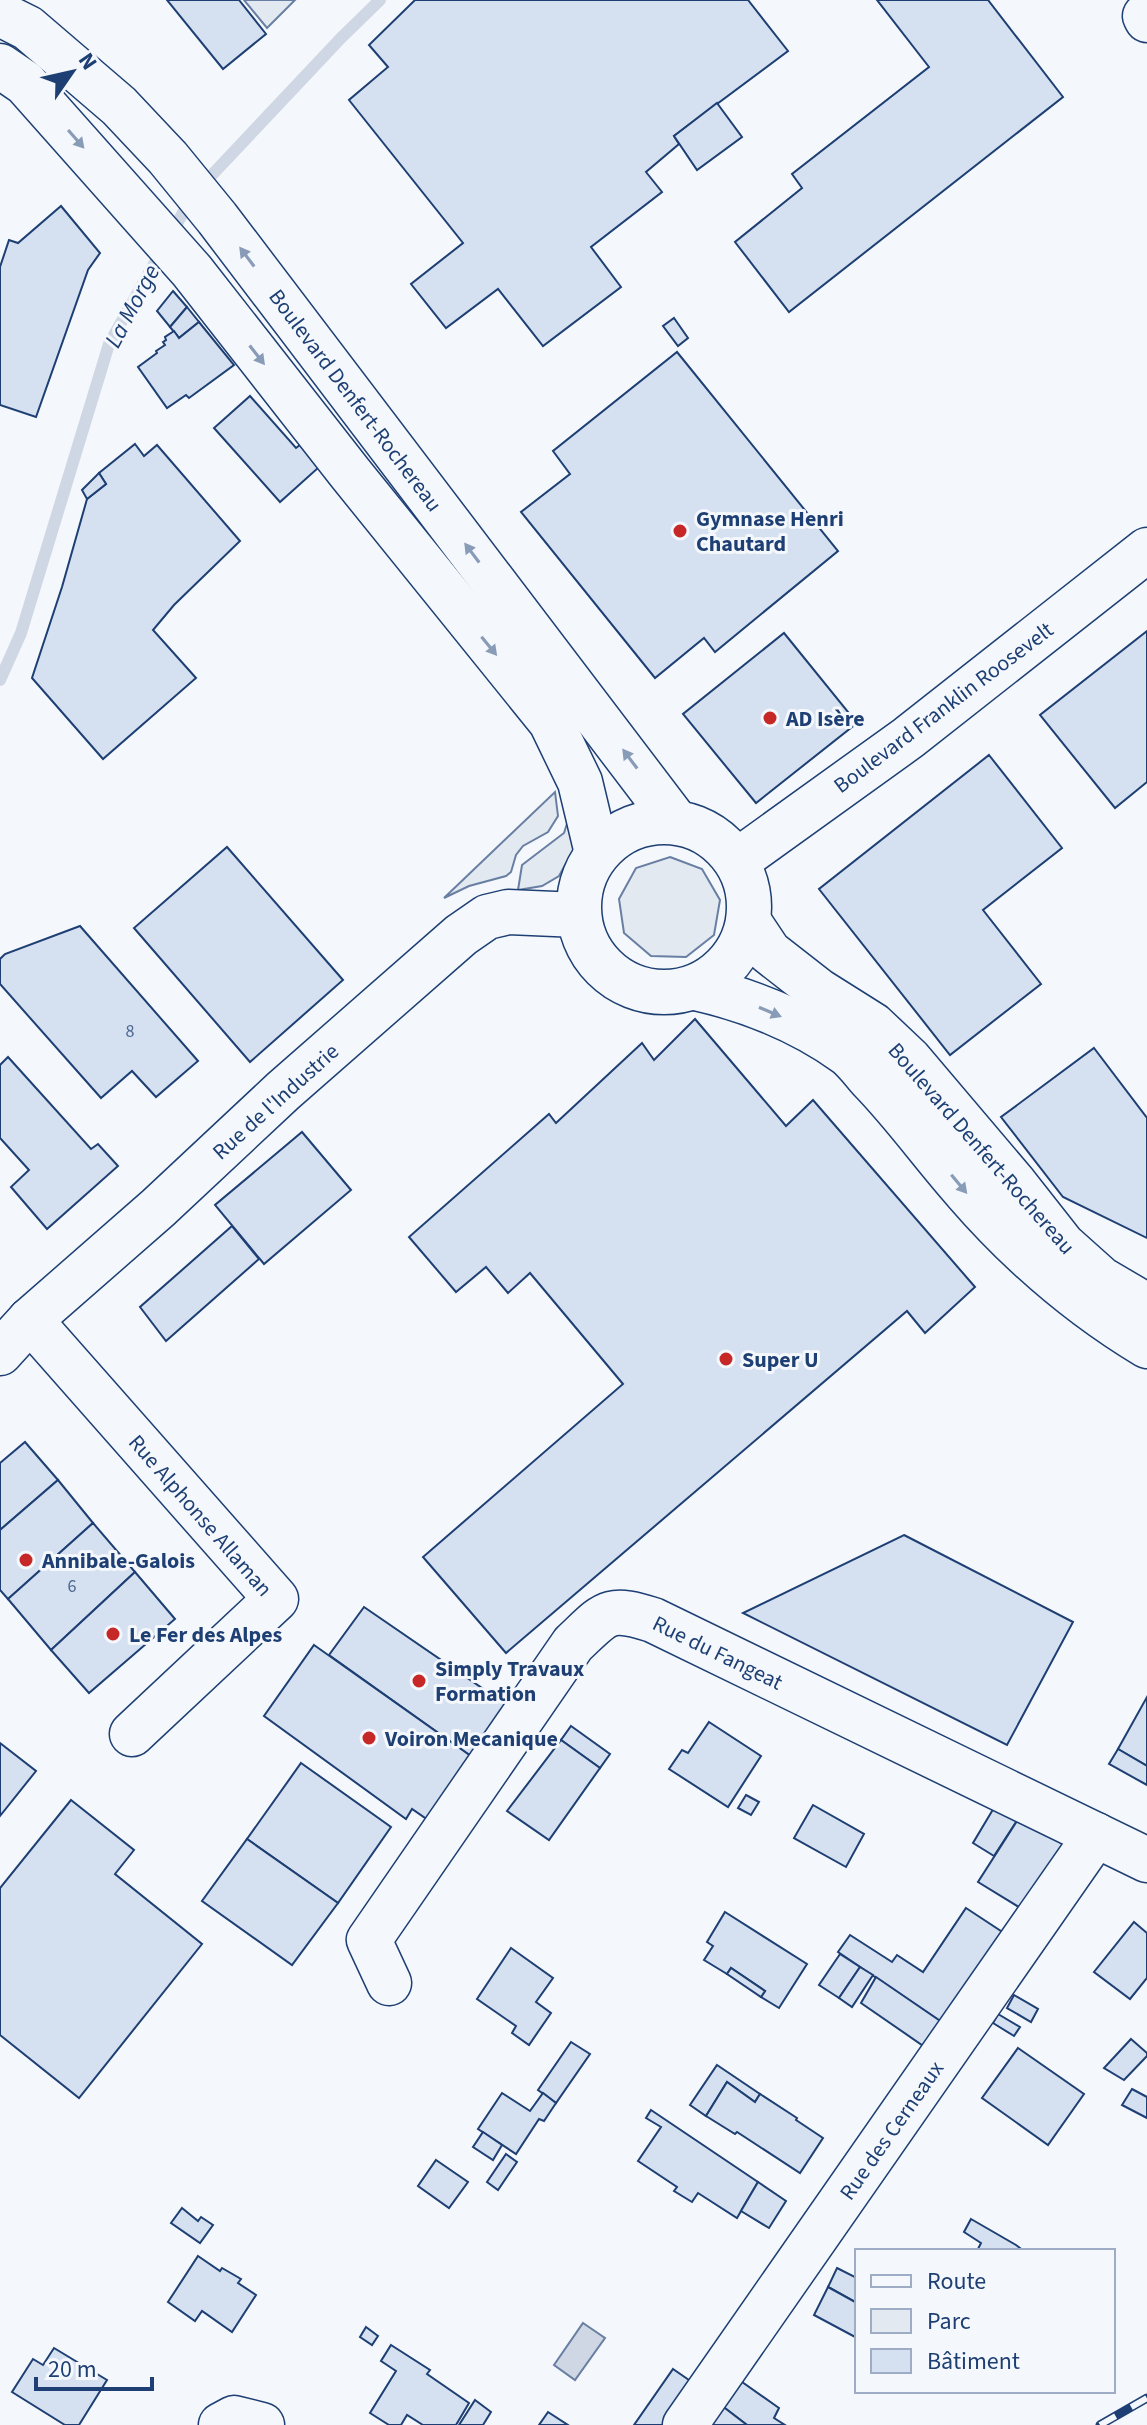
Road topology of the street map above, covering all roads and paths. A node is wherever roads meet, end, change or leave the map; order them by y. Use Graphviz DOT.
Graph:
graph roads {
  1 [pos="0,14"];
  2 [pos="0,66"];
  3 [pos="1147,550"];
  4 [pos="676,822"];
  5 [pos="597,853"];
  6 [pos="737,861"];
  7 [pos="578,915"];
  8 [pos="749,922"];
  9 [pos="696,988"];
  10 [pos="1147,1306"];
  11 [pos="30,1320"];
  12 [pos="1147,1346"];
  13 [pos="0,1353"];
  14 [pos="132,1734"];
  15 [pos="1096,1835"];
  16 [pos="1147,1860"];
  17 [pos="389,1983"];
  18 [pos="221,2425"];
  19 [pos="262,2425"];
  20 [pos="685,2425"];
  4 -- 1 [label="main road, Boulevard Denfert-Rochereau, one-way"];
  2 -- 5 [label="main road, Boulevard Denfert-Rochereau, one-way"];
  3 -- 6 [label="main road, Boulevard Franklin Roosevelt"];
  4 -- 5 [label="main road, Boulevard Denfert-Rochereau"];
  4 -- 6 [label="main road, Boulevard Denfert-Rochereau"];
  5 -- 7 [label="main road, Boulevard Denfert-Rochereau"];
  6 -- 8 [label="main road, Boulevard Denfert-Rochereau"];
  7 -- 9 [label="main road, Boulevard Denfert-Rochereau"];
  7 -- 11 [label="main road, Rue de l'Industrie"];
  8 -- 9 [label="main road, Boulevard Denfert-Rochereau"];
  8 -- 10 [label="main road, Boulevard Denfert-Rochereau"];
  9 -- 12 [label="main road, Boulevard Denfert-Rochereau, one-way"];
  11 -- 13 [label="main road, Rue de l'Industrie"];
  11 -- 14 [label="main road, Rue Alphonse Allaman"];
  15 -- 16 [label="main road, Rue du Fangeat"];
  15 -- 17 [label="main road, Rue du Fangeat"];
  15 -- 20 [label="main road, Rue des Cerneaux"];
  18 -- 19 [label="main road"];
}
